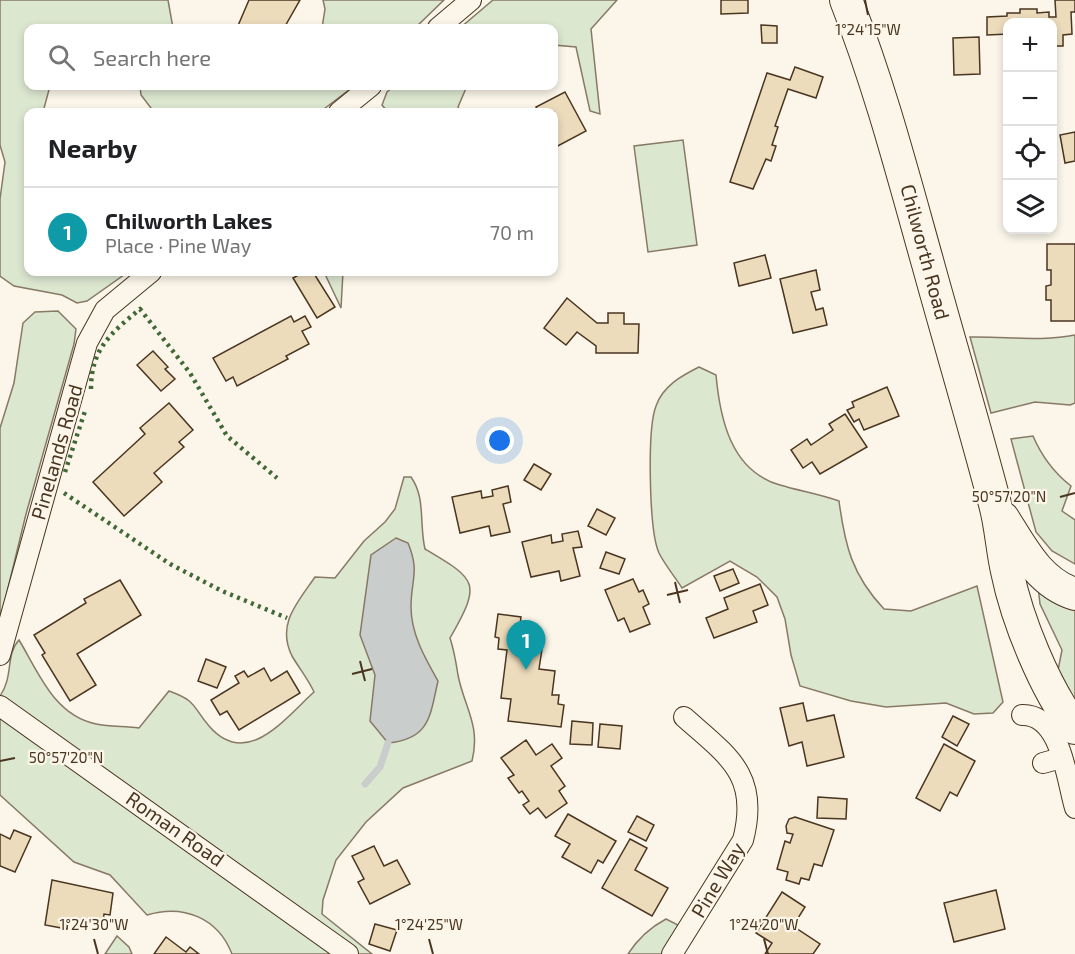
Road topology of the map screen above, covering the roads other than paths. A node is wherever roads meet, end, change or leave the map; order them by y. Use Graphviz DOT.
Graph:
graph roads {
  1 [pos="471,0"];
  2 [pos="846,0"];
  3 [pos="443,24"];
  4 [pos="366,90"];
  5 [pos="344,108"];
  6 [pos="146,276"];
  7 [pos="996,507"];
  8 [pos="1075,594"];
  9 [pos="0,655"];
  10 [pos="0,706"];
  11 [pos="1022,715"];
  12 [pos="684,717"];
  13 [pos="1075,728"];
  14 [pos="1075,808"];
  15 [pos="348,954"];
  16 [pos="672,954"];
  1 -- 3 [label="street"];
  2 -- 7 [label="main road, Chilworth Road"];
  4 -- 5 [label="street"];
  6 -- 9 [label="street, Pinelands Road"];
  7 -- 8 [label="main road, Chilworth Road"];
  7 -- 13 [label="main road, Chilworth Road"];
  10 -- 15 [label="street, Roman Road"];
  11 -- 14 [label="street"];
  12 -- 16 [label="street, Pine Way"];
}
